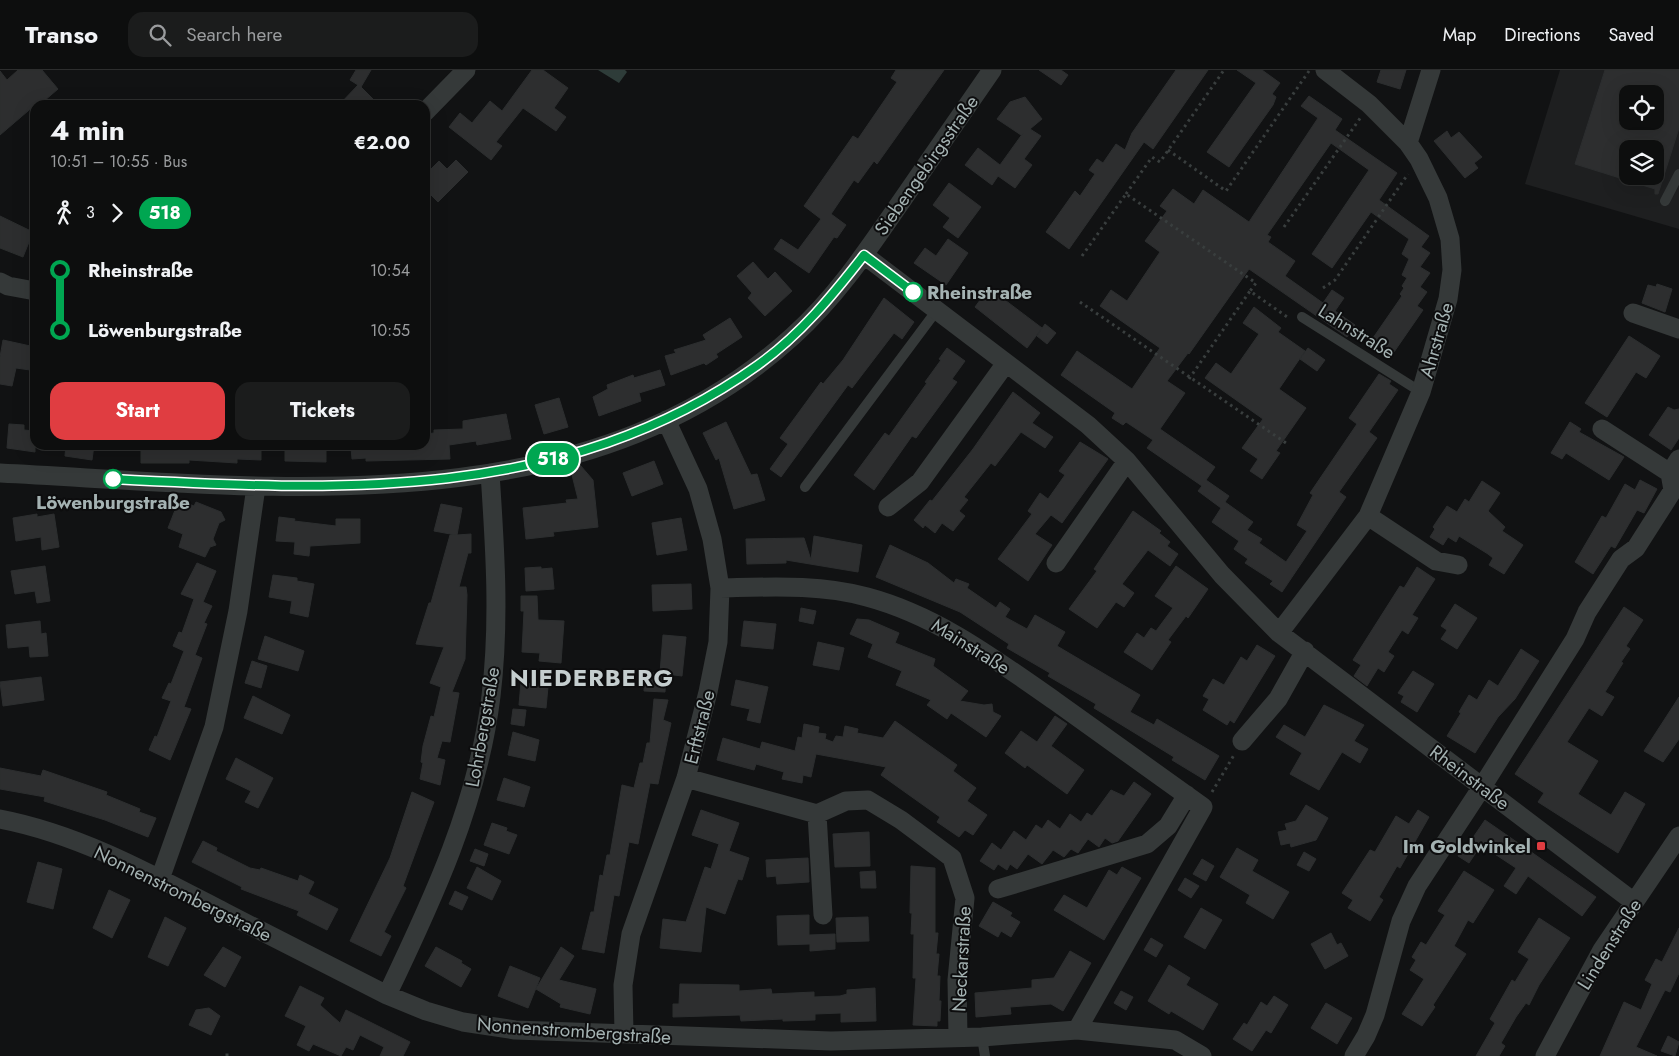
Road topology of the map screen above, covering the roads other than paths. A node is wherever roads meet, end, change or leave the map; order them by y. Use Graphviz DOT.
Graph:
graph roads {
  1 [pos="466,70"];
  2 [pos="992,70"];
  3 [pos="1325,70"];
  4 [pos="1432,70"];
  5 [pos="430,107"];
  6 [pos="1408,143"];
  7 [pos="1679,174"];
  8 [pos="1665,201"];
  9 [pos="864,255"];
  10 [pos="0,282"];
  11 [pos="30,290"];
  12 [pos="937,310"];
  13 [pos="1633,313"];
  14 [pos="1302,317"];
  15 [pos="1679,328"];
  16 [pos="1006,363"];
  17 [pos="1421,392"];
  18 [pos="666,420"];
  19 [pos="1602,429"];
  20 [pos="1127,461"];
  21 [pos="1674,466"];
  22 [pos="0,473"];
  23 [pos="490,474"];
  24 [pos="256,487"];
  25 [pos="805,487"];
  26 [pos="888,507"];
  27 [pos="1368,516"];
  28 [pos="1056,563"];
  29 [pos="1458,566"];
  30 [pos="720,588"];
  31 [pos="1280,633"];
  32 [pos="1305,651"];
  33 [pos="1242,742"];
  34 [pos="686,778"];
  35 [pos="1482,787"];
  36 [pos="1187,795"];
  37 [pos="817,814"];
  38 [pos="0,819"];
  39 [pos="1679,836"];
  40 [pos="160,878"];
  41 [pos="998,889"];
  42 [pos="1634,902"];
  43 [pos="823,915"];
  44 [pos="387,995"];
  45 [pos="1077,1030"];
  46 [pos="624,1034"];
  47 [pos="958,1037"];
  48 [pos="982,1037"];
  49 [pos="830,1049"];
  50 [pos="985,1056"];
  51 [pos="1202,1056"];
  52 [pos="1354,1056"];
  53 [pos="1545,1056"];
  1 -- 5 [label="street"];
  2 -- 9 [label="street, Siebengebirgsstraße"];
  3 -- 6 [label="street, Ahrstraße"];
  4 -- 6 [label="street"];
  6 -- 17 [label="street, Ahrstraße"];
  7 -- 8 [label="lane"];
  9 -- 12 [label="street, Rheinstraße"];
  9 -- 18 [label="street, Siebengebirgsstraße"];
  10 -- 11 [label="street"];
  12 -- 16 [label="street, Rheinstraße"];
  12 -- 25 [label="lane"];
  13 -- 15 [label="street"];
  14 -- 17 [label="lane, Lahnstraße"];
  16 -- 20 [label="street, Rheinstraße"];
  16 -- 26 [label="street"];
  17 -- 27 [label="street, Ahrstraße"];
  18 -- 23 [label="street, Siebengebirgsstraße"];
  18 -- 30 [label="street, Erftstraße"];
  19 -- 21 [label="street"];
  20 -- 28 [label="street"];
  20 -- 31 [label="street, Rheinstraße"];
  21 -- 35 [label="street"];
  22 -- 24 [label="street, Siebengebirgsstraße"];
  23 -- 24 [label="street, Siebengebirgsstraße"];
  23 -- 44 [label="street, Lohrbergstraße"];
  24 -- 40 [label="street"];
  27 -- 29 [label="street"];
  27 -- 31 [label="street, Ahrstraße"];
  30 -- 34 [label="street, Erftstraße"];
  30 -- 36 [label="street, Mainstraße"];
  31 -- 32 [label="street, Rheinstraße"];
  32 -- 33 [label="street"];
  32 -- 35 [label="street, Rheinstraße"];
  34 -- 37 [label="street"];
  34 -- 46 [label="street, Erftstraße"];
  35 -- 42 [label="street, Rheinstraße"];
  35 -- 52 [label="street"];
  36 -- 41 [label="street"];
  36 -- 45 [label="street, Mainstraße"];
  37 -- 43 [label="street"];
  37 -- 47 [label="street, Neckarstraße"];
  38 -- 40 [label="street, Nonnenstrombergstraße"];
  39 -- 42 [label="street, Lindenstraße"];
  40 -- 44 [label="street, Nonnenstrombergstraße"];
  42 -- 53 [label="street, Lindenstraße"];
  44 -- 46 [label="street, Nonnenstrombergstraße"];
  45 -- 48 [label="street, Nonnenstrombergstraße"];
  45 -- 51 [label="street, Nonnenstrombergstraße"];
  46 -- 49 [label="street, Nonnenstrombergstraße"];
  47 -- 48 [label="street, Nonnenstrombergstraße"];
  47 -- 49 [label="street, Nonnenstrombergstraße"];
  48 -- 50 [label="lane"];
}
